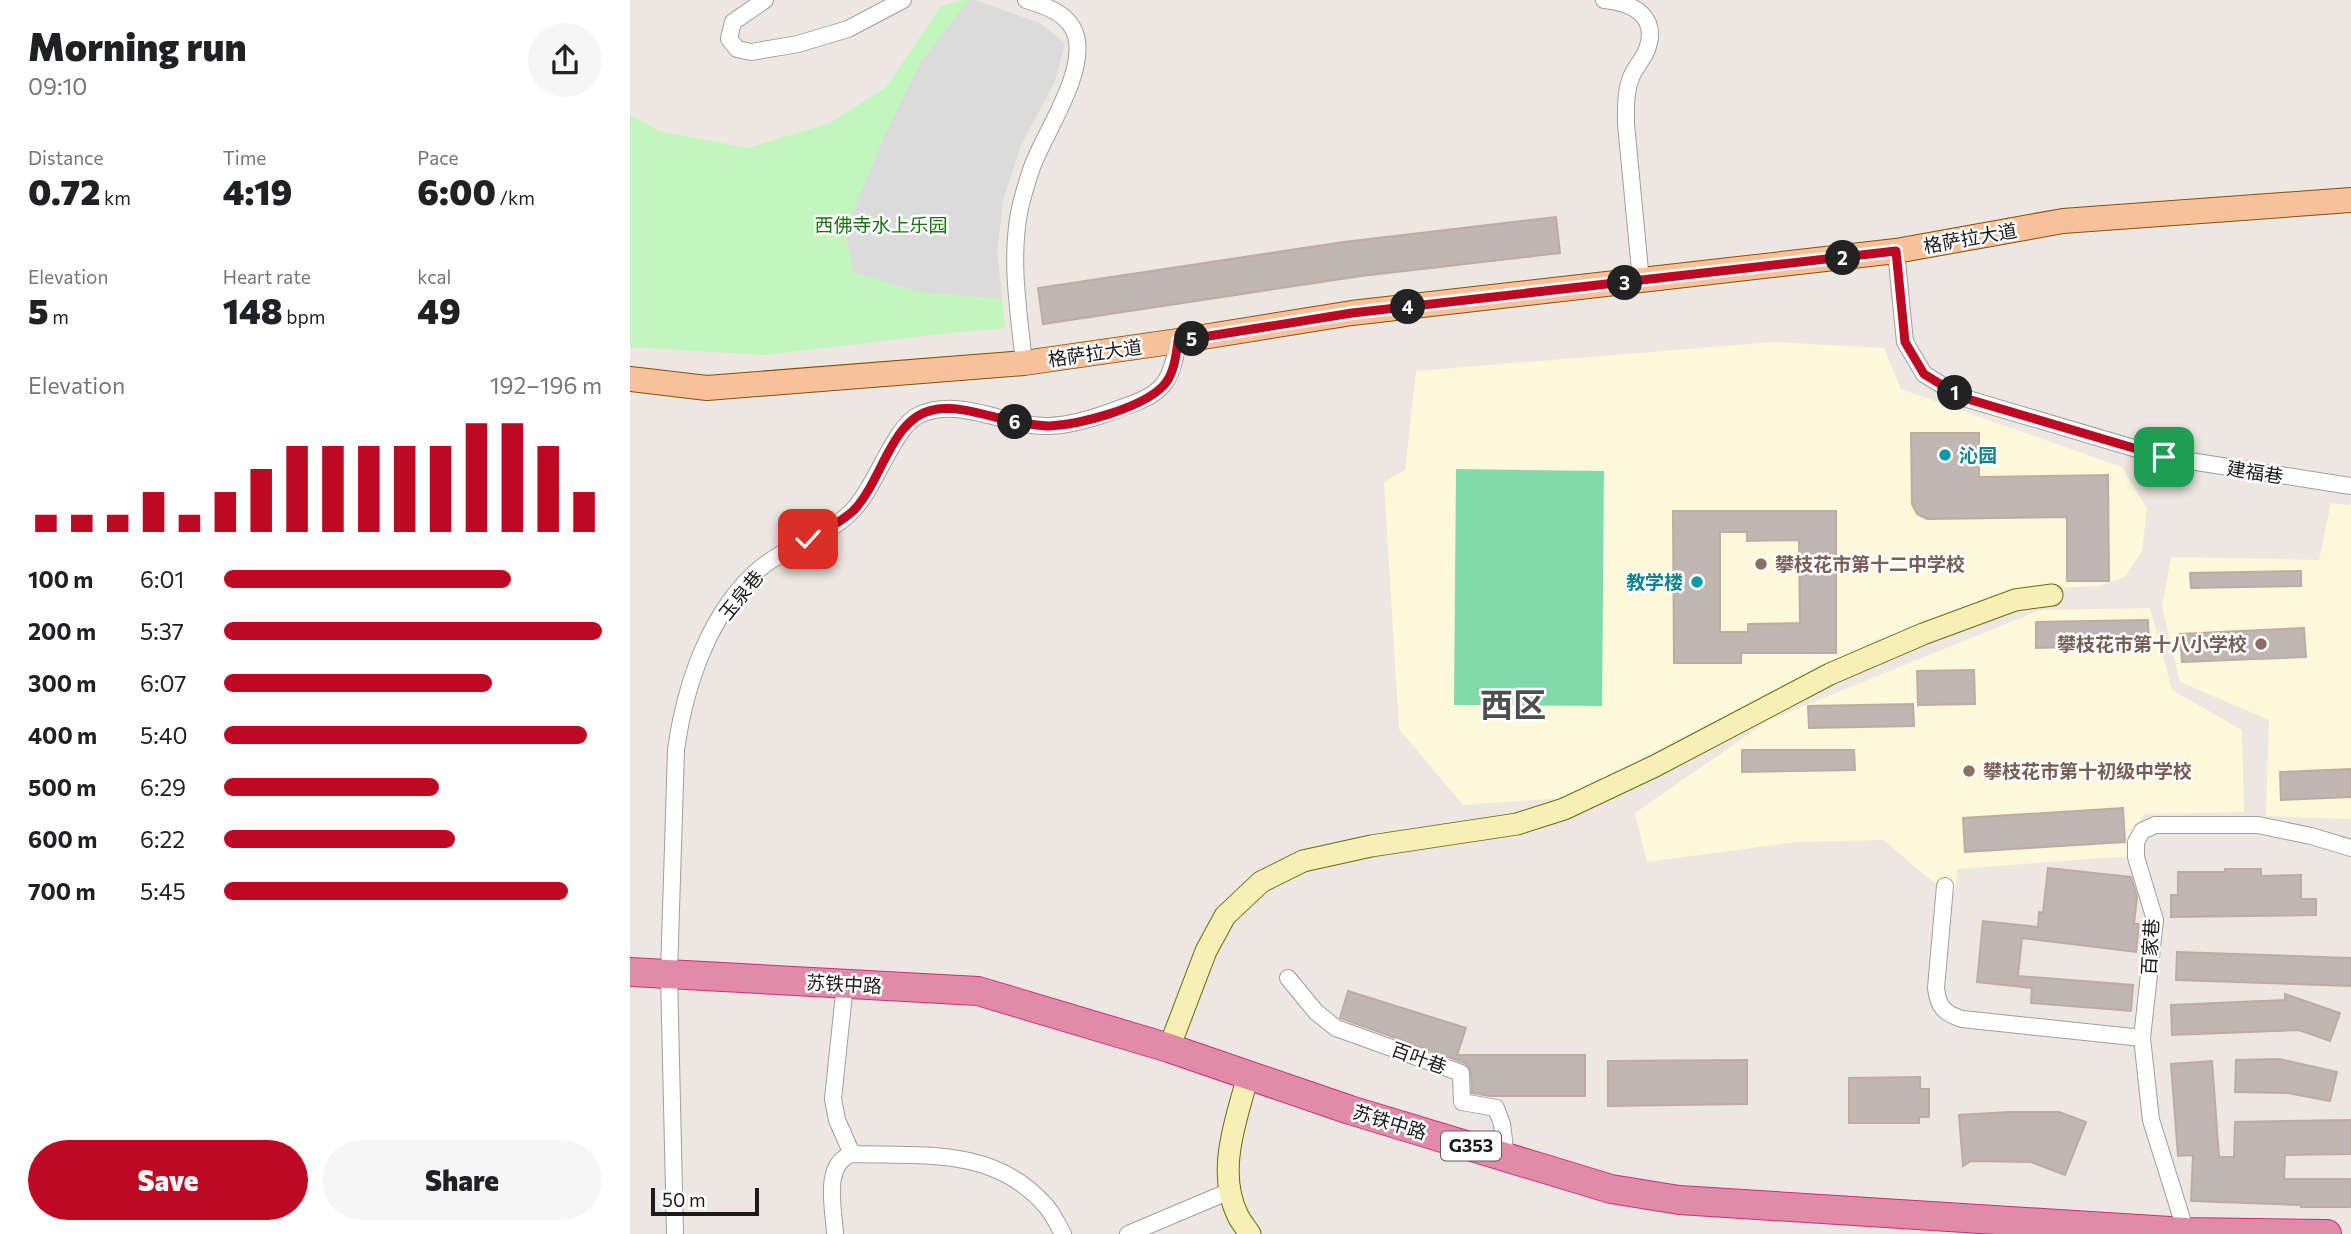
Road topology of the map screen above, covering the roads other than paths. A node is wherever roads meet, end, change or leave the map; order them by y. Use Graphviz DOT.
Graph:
graph roads {
  1 [pos="765,0"];
  2 [pos="903,0"];
  3 [pos="1027,0"];
  4 [pos="1604,0"];
  5 [pos="2351,200"];
  6 [pos="1896,251"];
  7 [pos="1641,281"];
  8 [pos="1178,341"];
  9 [pos="1024,363"];
  10 [pos="630,379"];
  11 [pos="2351,486"];
  12 [pos="2052,595"];
  13 [pos="2351,848"];
  14 [pos="1945,886"];
  15 [pos="630,972"];
  16 [pos="669,974"];
  17 [pos="1288,978"];
  18 [pos="845,984"];
  19 [pos="2142,1038"];
  20 [pos="1170,1048"];
  21 [pos="1248,1076"];
  22 [pos="852,1154"];
  23 [pos="1506,1157"];
  24 [pos="1230,1191"];
  25 [pos="2186,1232"];
  26 [pos="675,1234"];
  27 [pos="835,1234"];
  28 [pos="1063,1234"];
  29 [pos="1128,1234"];
  30 [pos="1250,1234"];
  31 [pos="2245,1234"];
  32 [pos="2328,1234"];
  1 -- 2 [label="street"];
  3 -- 9 [label="street"];
  4 -- 7 [label="street"];
  5 -- 6 [label="main road, 格萨拉大道"];
  6 -- 7 [label="main road, 格萨拉大道"];
  6 -- 11 [label="street, 建福巷"];
  7 -- 8 [label="main road, 格萨拉大道"];
  8 -- 9 [label="main road, 格萨拉大道"];
  8 -- 16 [label="street, 玉泉巷"];
  9 -- 10 [label="main road, 格萨拉大道"];
  12 -- 20 [label="street"];
  13 -- 19 [label="street, 百家巷"];
  14 -- 19 [label="street"];
  15 -- 16 [label="highway, 苏铁中路 / G353"];
  16 -- 18 [label="highway, 苏铁中路 / G353"];
  16 -- 26 [label="street, 玉泉巷"];
  17 -- 23 [label="street, 百叶巷"];
  18 -- 20 [label="highway, 苏铁中路 / G353"];
  18 -- 22 [label="street"];
  19 -- 25 [label="street, 百家巷"];
  20 -- 21 [label="highway, 苏铁中路 / G353"];
  21 -- 23 [label="highway, 苏铁中路 / G353"];
  21 -- 24 [label="street"];
  22 -- 27 [label="street"];
  22 -- 28 [label="street"];
  23 -- 25 [label="highway, 苏铁中路 / G353"];
  24 -- 29 [label="street"];
  24 -- 30 [label="street"];
  25 -- 31 [label="highway, 苏铁中路 / G353"];
  31 -- 32 [label="highway, 苏铁中路 / G353"];
}
